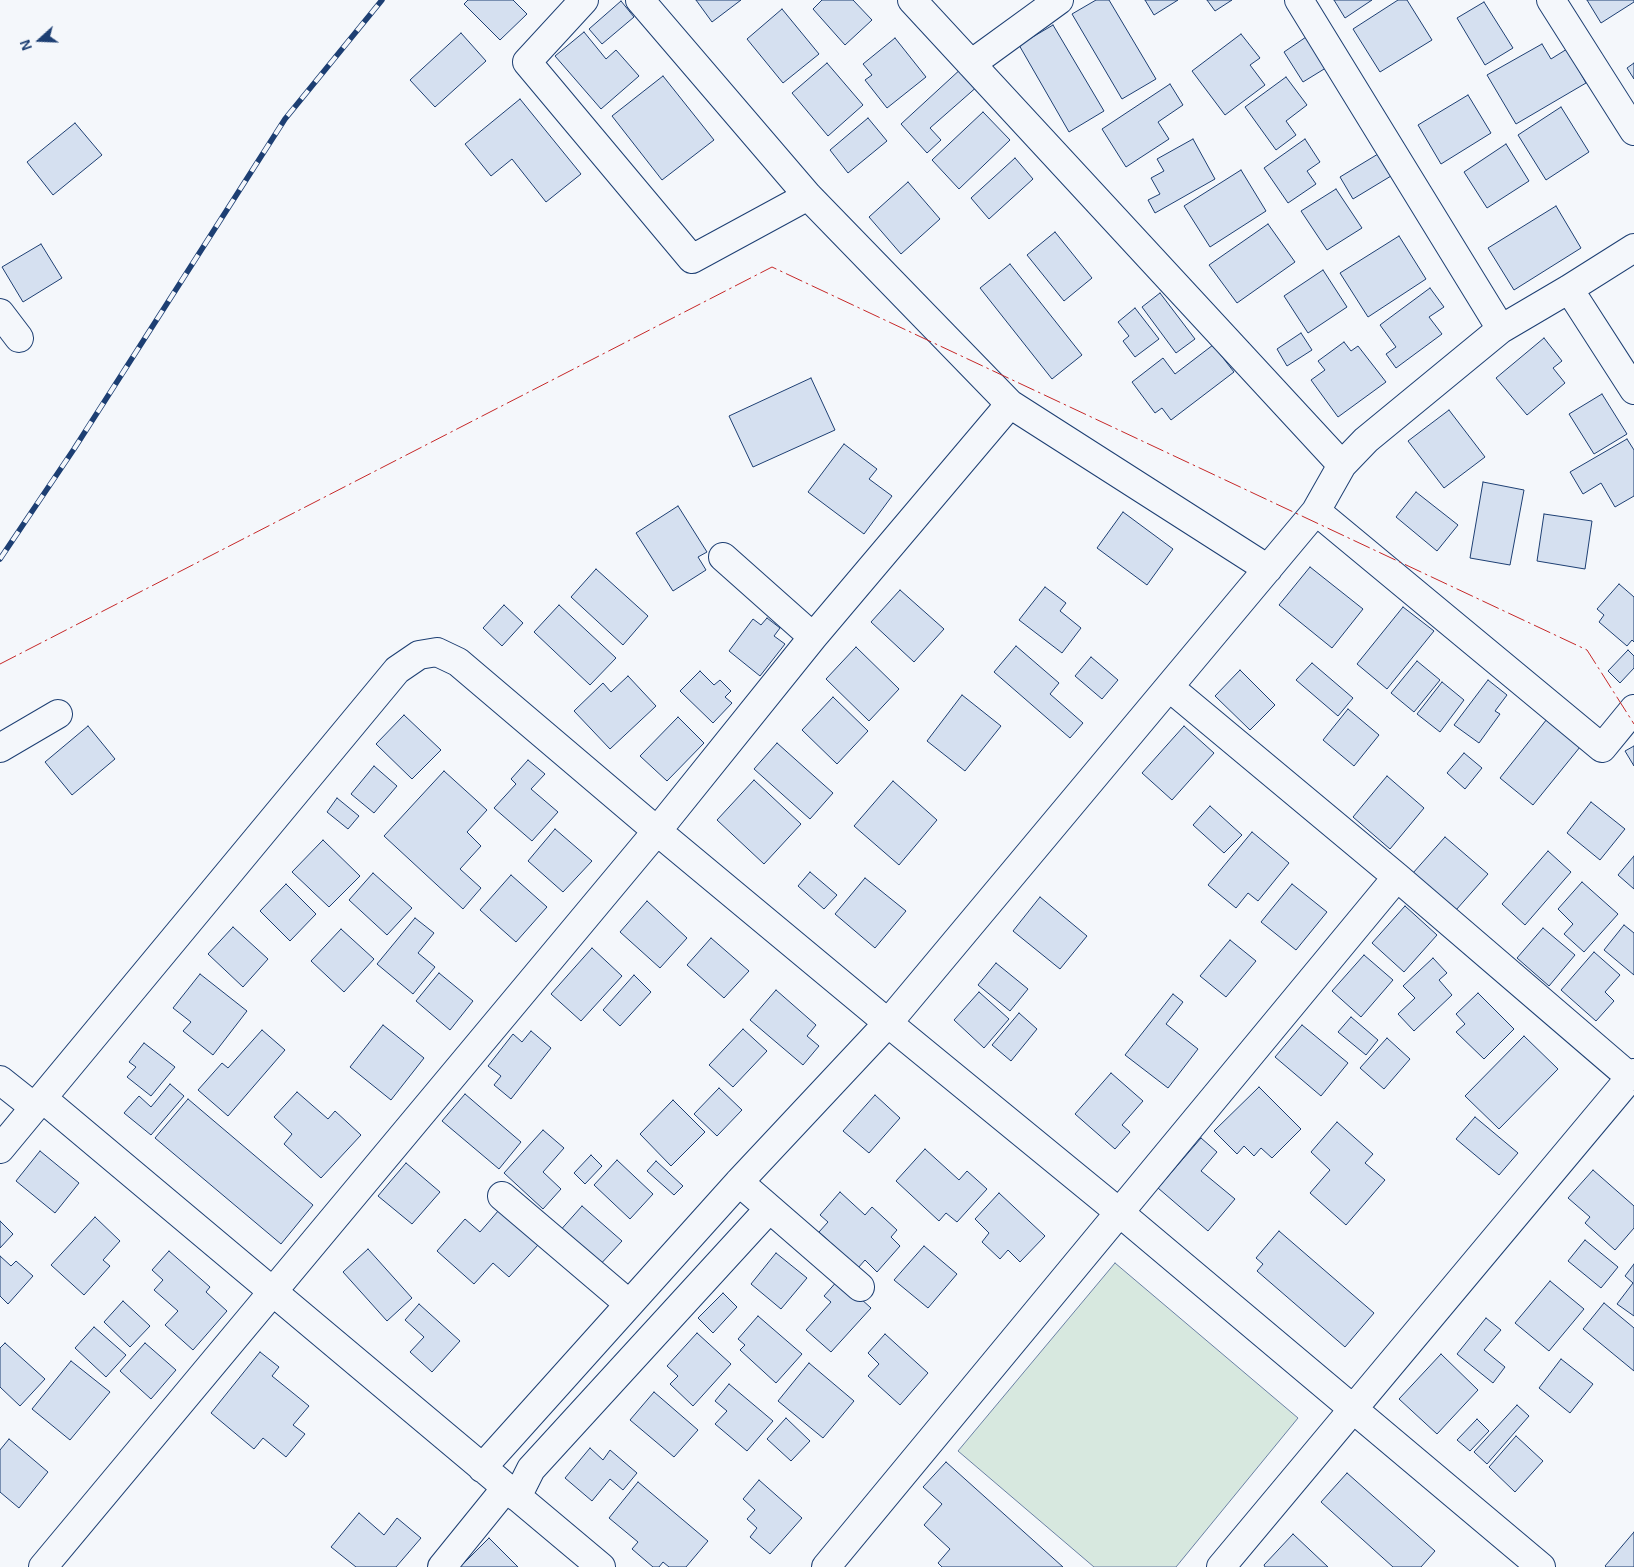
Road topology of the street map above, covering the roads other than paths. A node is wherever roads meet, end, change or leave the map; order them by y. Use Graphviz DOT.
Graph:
graph roads {
  1 [pos="584,0"];
  2 [pos="640,0"];
  3 [pos="912,0"];
  4 [pos="1059,0"];
  5 [pos="1299,0"];
  6 [pos="1551,0"];
  7 [pos="970,64"];
  8 [pos="1634,130"];
  9 [pos="808,196"];
  10 [pos="1634,248"];
  11 [pos="1569,290"];
  12 [pos="0,313"];
  13 [pos="1501,330"];
  14 [pos="19,338"];
  15 [pos="1634,390"];
  16 [pos="1010,404"];
  17 [pos="1342,465"];
  18 [pos="1316,511"];
  19 [pos="723,557"];
  20 [pos="1268,570"];
  21 [pos="813,637"];
  22 [pos="1169,687"];
  23 [pos="1634,709"];
  24 [pos="58,714"];
  25 [pos="0,748"];
  26 [pos="656,831"];
  27 [pos="1397,877"];
  28 [pos="888,1023"];
  29 [pos="1632,1075"];
  30 [pos="0,1080"];
  31 [pos="38,1103"];
  32 [pos="0,1148"];
  33 [pos="739,1182"];
  34 [pos="502,1196"];
  35 [pos="769,1208"];
  36 [pos="1120,1213"];
  37 [pos="860,1287"];
  38 [pos="274,1291"];
  39 [pos="630,1304"];
  40 [pos="1354,1408"];
  41 [pos="482,1468"];
  42 [pos="511,1492"];
  43 [pos="42,1567"];
  44 [pos="442,1567"];
  45 [pos="601,1567"];
  46 [pos="826,1567"];
  47 [pos="1221,1567"];
  48 [pos="1541,1567"];
  1 -- 9 [label="street"];
  2 -- 9 [label="street"];
  3 -- 7 [label="street"];
  4 -- 7 [label="street"];
  5 -- 13 [label="street"];
  6 -- 8 [label="street"];
  7 -- 17 [label="street"];
  9 -- 16 [label="street"];
  10 -- 11 [label="street"];
  11 -- 13 [label="street"];
  11 -- 15 [label="street"];
  12 -- 14 [label="street"];
  13 -- 17 [label="street"];
  16 -- 20 [label="street"];
  16 -- 21 [label="street"];
  17 -- 18 [label="street"];
  18 -- 20 [label="street"];
  18 -- 23 [label="street"];
  19 -- 21 [label="street"];
  20 -- 22 [label="street"];
  21 -- 26 [label="street"];
  22 -- 27 [label="street"];
  22 -- 28 [label="street"];
  24 -- 25 [label="street"];
  26 -- 28 [label="street"];
  26 -- 31 [label="street"];
  26 -- 38 [label="street"];
  27 -- 29 [label="street"];
  27 -- 36 [label="street"];
  28 -- 33 [label="street"];
  28 -- 36 [label="street"];
  29 -- 40 [label="street"];
  30 -- 31 [label="street"];
  31 -- 32 [label="street"];
  31 -- 38 [label="street"];
  33 -- 35 [label="street"];
  33 -- 39 [label="street"];
  34 -- 39 [label="street"];
  35 -- 37 [label="street"];
  35 -- 42 [label="street"];
  36 -- 40 [label="street"];
  36 -- 46 [label="street"];
  38 -- 41 [label="street"];
  38 -- 43 [label="street"];
  39 -- 41 [label="street"];
  40 -- 47 [label="street"];
  40 -- 48 [label="street"];
  41 -- 42 [label="street"];
  42 -- 44 [label="street"];
  42 -- 45 [label="street"];
}
